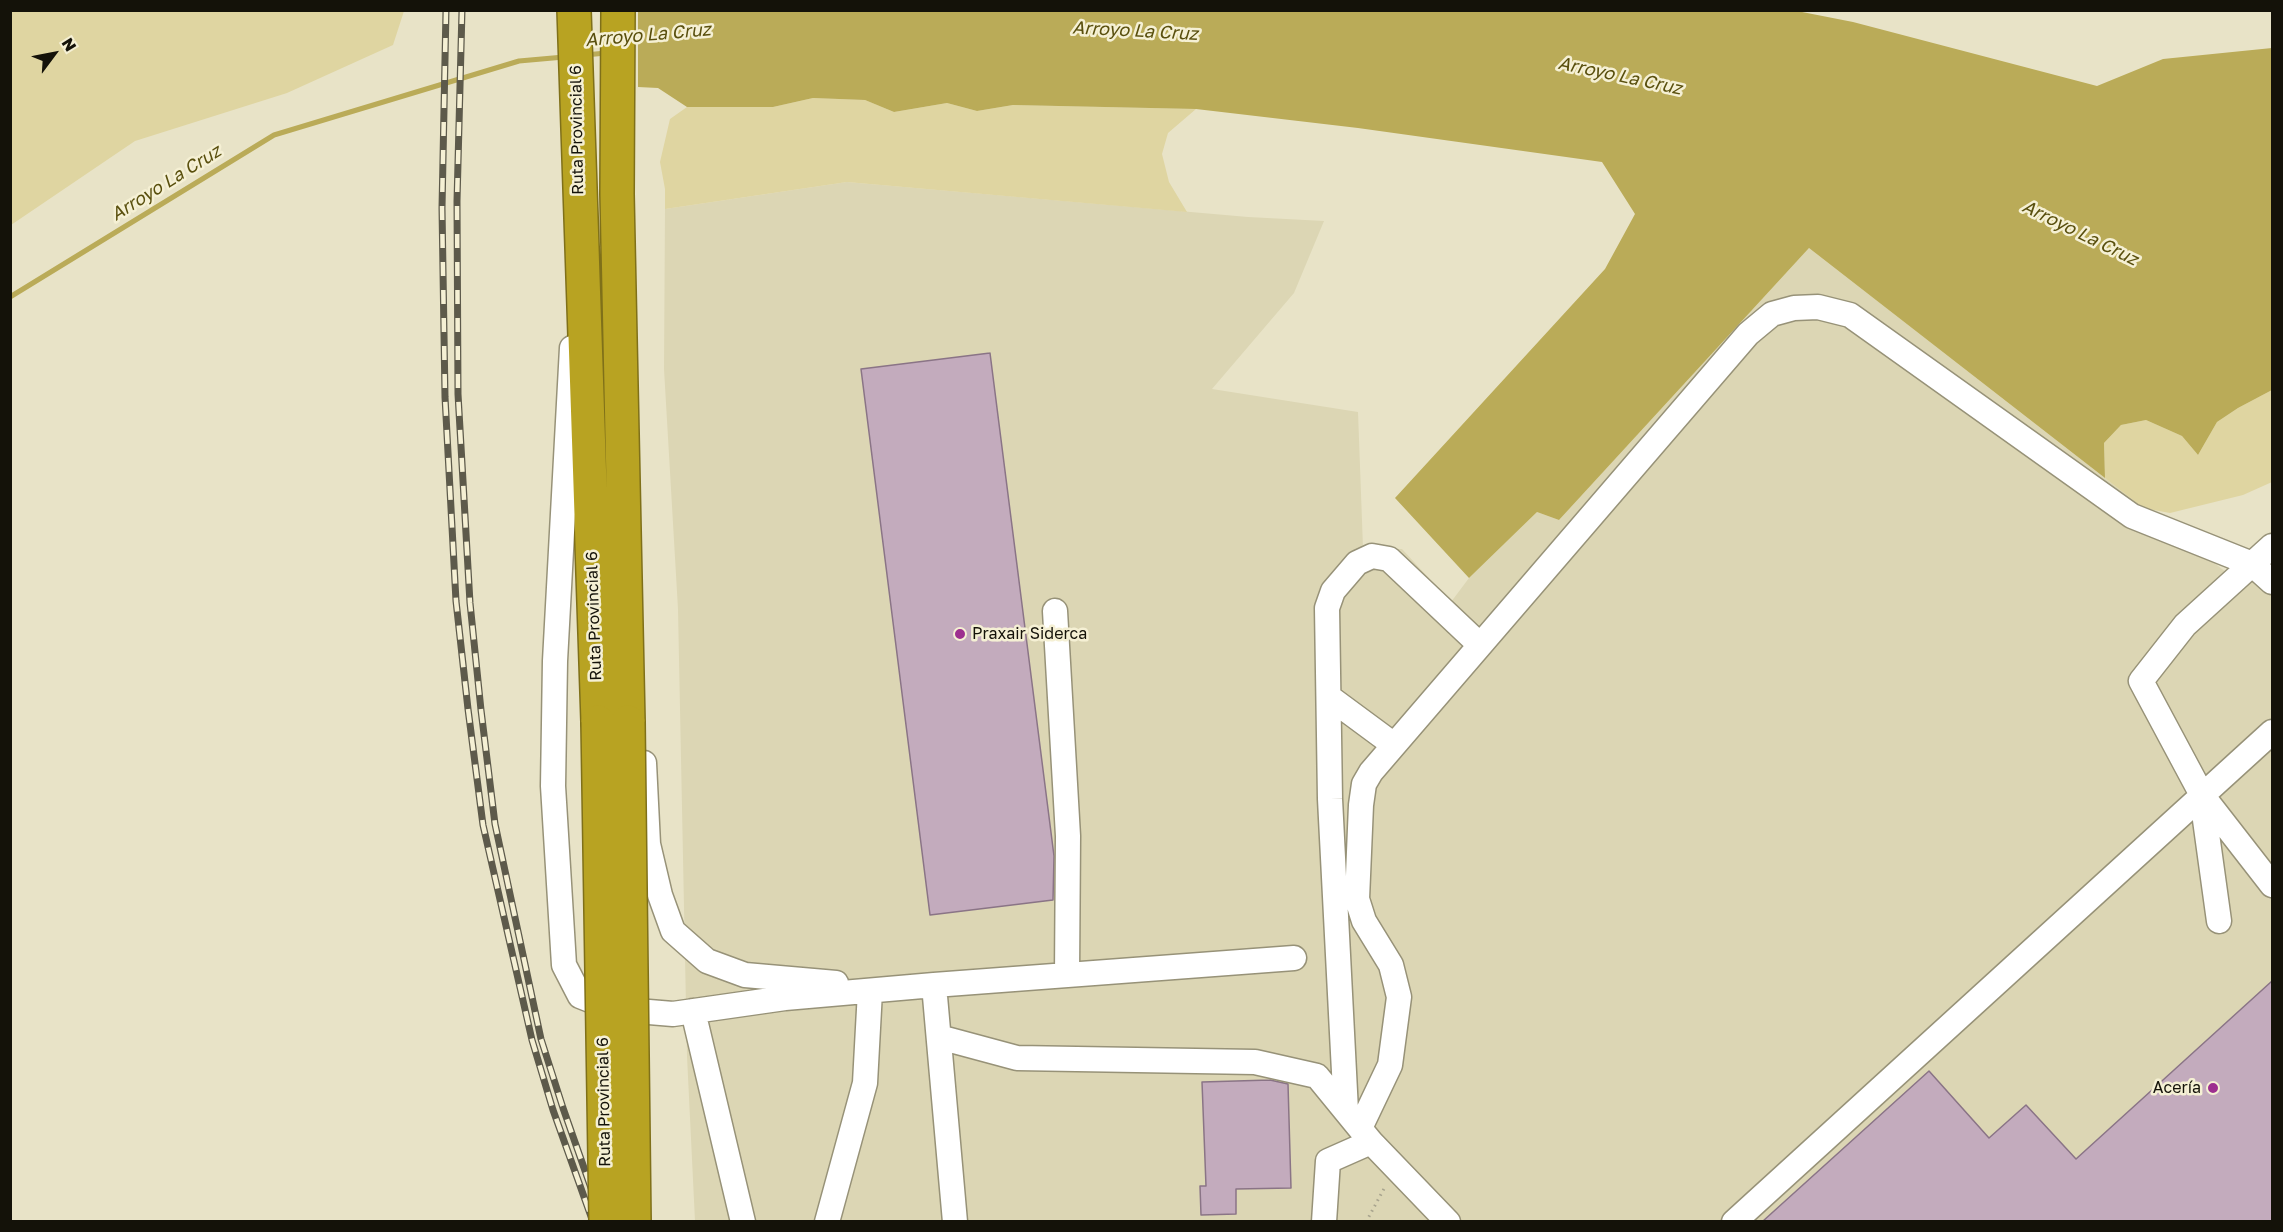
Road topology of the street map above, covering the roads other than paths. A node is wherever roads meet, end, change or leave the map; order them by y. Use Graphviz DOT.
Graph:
graph roads {
  1 [pos="574,10"];
  2 [pos="618,10"];
  3 [pos="579,195"];
  4 [pos="622,436"];
  5 [pos="2272,546"];
  6 [pos="2252,564"];
  7 [pos="2272,582"];
  8 [pos="1055,611"];
  9 [pos="1480,645"];
  10 [pos="1329,697"];
  11 [pos="613,722"];
  12 [pos="2272,732"];
  13 [pos="1394,745"];
  14 [pos="2202,795"];
  15 [pos="2272,885"];
  16 [pos="2219,921"];
  17 [pos="1294,958"];
  18 [pos="1067,975"];
  19 [pos="934,985"];
  20 [pos="870,991"];
  21 [pos="693,1011"];
  22 [pos="939,1037"];
  23 [pos="1359,1127"];
  24 [pos="606,1221"];
  25 [pos="634,1221"];
  26 [pos="743,1221"];
  27 [pos="827,1221"];
  28 [pos="955,1221"];
  29 [pos="1324,1221"];
  30 [pos="1448,1221"];
  31 [pos="1734,1221"];
  1 -- 3 [label="highway, Ruta Provincial 6"];
  2 -- 4 [label="highway, Ruta Provincial 6"];
  3 -- 11 [label="highway, Ruta Provincial 6"];
  3 -- 21 [label="lane"];
  4 -- 11 [label="highway, Ruta Provincial 6"];
  4 -- 20 [label="lane"];
  5 -- 6 [label="lane"];
  6 -- 7 [label="lane"];
  6 -- 9 [label="lane"];
  6 -- 14 [label="lane"];
  8 -- 18 [label="lane"];
  9 -- 10 [label="lane"];
  9 -- 13 [label="lane"];
  10 -- 13 [label="lane"];
  10 -- 23 [label="lane"];
  11 -- 24 [label="highway, Ruta Provincial 6, bridge"];
  11 -- 25 [label="highway, Ruta Provincial 6, bridge"];
  12 -- 14 [label="lane"];
  13 -- 23 [label="lane"];
  14 -- 15 [label="lane"];
  14 -- 16 [label="lane"];
  14 -- 31 [label="lane"];
  17 -- 18 [label="lane"];
  18 -- 19 [label="lane"];
  19 -- 20 [label="lane"];
  19 -- 22 [label="lane"];
  20 -- 21 [label="lane"];
  20 -- 27 [label="lane"];
  21 -- 26 [label="lane"];
  22 -- 23 [label="lane"];
  22 -- 28 [label="lane"];
  23 -- 29 [label="lane"];
  23 -- 30 [label="lane"];
}
